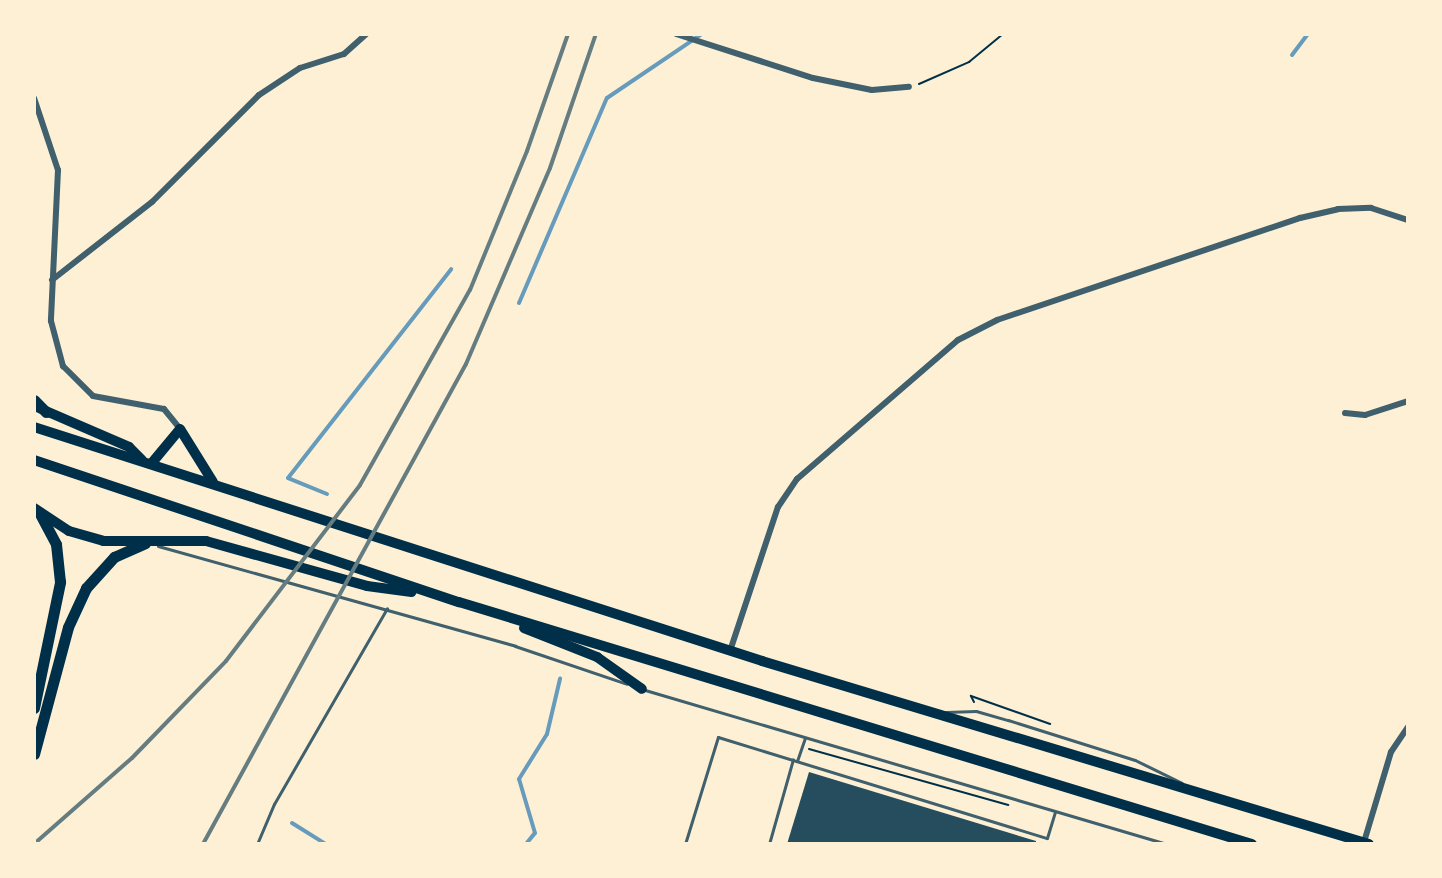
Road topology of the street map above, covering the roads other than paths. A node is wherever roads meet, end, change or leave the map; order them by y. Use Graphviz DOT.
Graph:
graph roads {
  1 [pos="366,34"];
  2 [pos="676,34"];
  3 [pos="909,87"];
  4 [pos="34,98"];
  5 [pos="1408,220"];
  6 [pos="52,280"];
  7 [pos="1408,401"];
  8 [pos="34,403"];
  9 [pos="46,412"];
  10 [pos="1345,413"];
  11 [pos="34,427"];
  12 [pos="180,429"];
  13 [pos="34,460"];
  14 [pos="148,463"];
  15 [pos="217,486"];
  16 [pos="36,510"];
  17 [pos="145,543"];
  18 [pos="439,596"];
  19 [pos="459,602"];
  20 [pos="387,608"];
  21 [pos="730,651"];
  22 [pos="642,689"];
  23 [pos="34,708"];
  24 [pos="1408,727"];
  25 [pos="805,736"];
  26 [pos="34,754"];
  27 [pos="795,760"];
  28 [pos="1056,811"];
  29 [pos="1367,843"];
  30 [pos="257,844"];
  31 [pos="685,844"];
  32 [pos="769,844"];
  33 [pos="1167,844"];
  34 [pos="1252,844"];
  1 -- 6 [label="street"];
  2 -- 3 [label="street"];
  4 -- 6 [label="street"];
  5 -- 21 [label="street"];
  6 -- 12 [label="street"];
  7 -- 10 [label="street"];
  8 -- 9 [label="highway"];
  9 -- 14 [label="highway"];
  11 -- 14 [label="highway"];
  12 -- 14 [label="highway"];
  12 -- 15 [label="highway"];
  13 -- 18 [label="highway"];
  14 -- 15 [label="highway"];
  15 -- 21 [label="highway"];
  16 -- 17 [label="highway"];
  16 -- 23 [label="highway"];
  17 -- 18 [label="highway"];
  17 -- 20 [label="lane"];
  17 -- 26 [label="highway"];
  18 -- 19 [label="highway"];
  19 -- 22 [label="highway"];
  19 -- 34 [label="highway"];
  20 -- 22 [label="lane"];
  20 -- 30 [label="lane"];
  21 -- 29 [label="highway"];
  22 -- 25 [label="lane"];
  24 -- 29 [label="street"];
  25 -- 27 [label="lane"];
  25 -- 28 [label="lane"];
  27 -- 28 [label="lane"];
  27 -- 31 [label="lane"];
  27 -- 32 [label="lane"];
  28 -- 33 [label="lane"];
}
